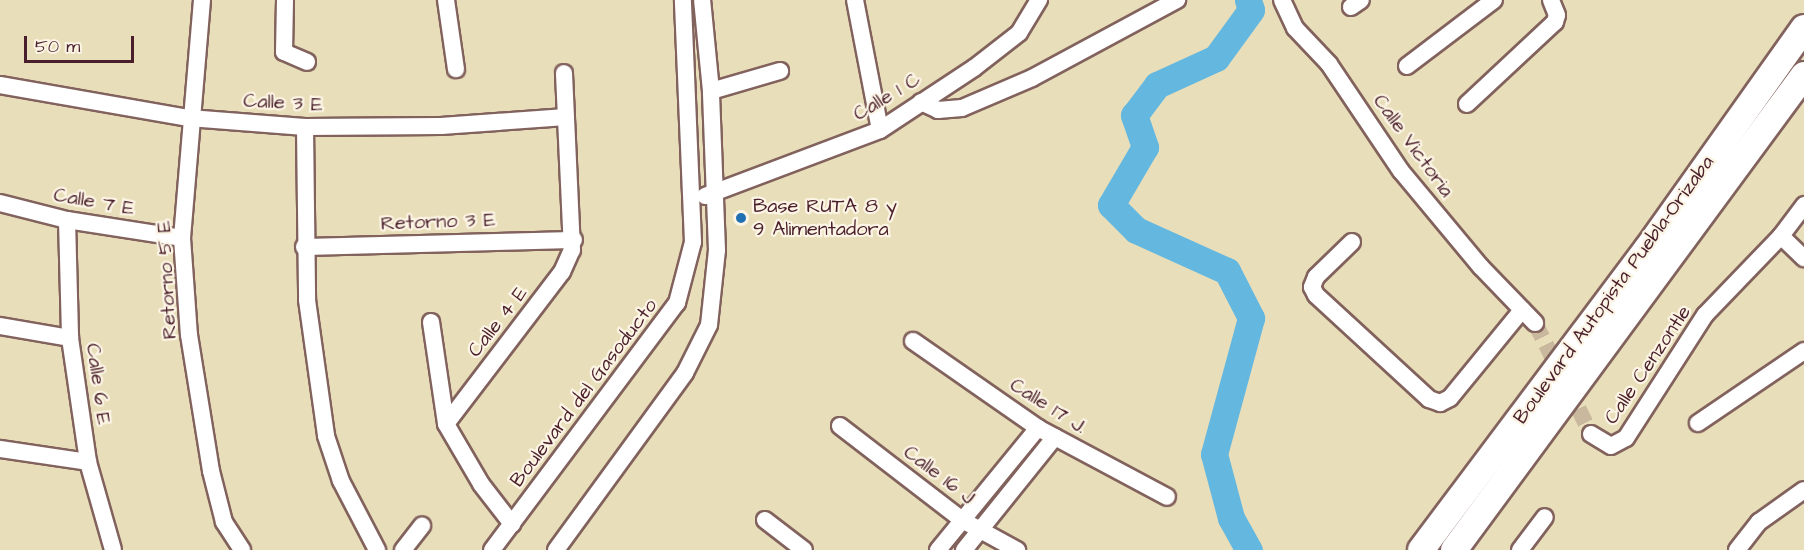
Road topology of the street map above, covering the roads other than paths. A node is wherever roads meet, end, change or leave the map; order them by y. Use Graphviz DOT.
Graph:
graph roads {
  1 [pos="202,0"];
  2 [pos="285,0"];
  3 [pos="446,0"];
  4 [pos="683,0"];
  5 [pos="702,0"];
  6 [pos="855,0"];
  7 [pos="1040,0"];
  8 [pos="1177,0"];
  9 [pos="1282,0"];
  10 [pos="1494,0"];
  11 [pos="1554,7"];
  12 [pos="1804,28"];
  13 [pos="307,62"];
  14 [pos="1407,66"];
  15 [pos="456,69"];
  16 [pos="780,71"];
  17 [pos="564,74"];
  18 [pos="1804,75"];
  19 [pos="0,85"];
  20 [pos="711,91"];
  21 [pos="921,102"];
  22 [pos="1467,104"];
  23 [pos="189,117"];
  24 [pos="566,117"];
  25 [pos="305,127"];
  26 [pos="880,130"];
  27 [pos="715,194"];
  28 [pos="693,198"];
  29 [pos="0,203"];
  30 [pos="1804,205"];
  31 [pos="67,220"];
  32 [pos="1781,237"];
  33 [pos="182,238"];
  34 [pos="574,240"];
  35 [pos="1352,242"];
  36 [pos="304,247"];
  37 [pos="1804,258"];
  38 [pos="1522,310"];
  39 [pos="431,322"];
  40 [pos="1535,323"];
  41 [pos="0,326"];
  42 [pos="70,338"];
  43 [pos="913,341"];
  44 [pos="1804,351"];
  45 [pos="1698,423"];
  46 [pos="446,424"];
  47 [pos="840,426"];
  48 [pos="1038,428"];
  49 [pos="1591,434"];
  50 [pos="1055,437"];
  51 [pos="0,449"];
  52 [pos="88,462"];
  53 [pos="1804,490"];
  54 [pos="1167,497"];
  55 [pos="1545,517"];
  56 [pos="765,520"];
  57 [pos="962,520"];
  58 [pos="512,524"];
  59 [pos="422,526"];
  60 [pos="980,530"];
  61 [pos="114,550"];
  62 [pos="242,550"];
  63 [pos="377,550"];
  64 [pos="404,550"];
  65 [pos="492,550"];
  66 [pos="556,550"];
  67 [pos="804,550"];
  68 [pos="938,550"];
  69 [pos="964,550"];
  70 [pos="1017,550"];
  71 [pos="1421,550"];
  72 [pos="1454,550"];
  73 [pos="1520,550"];
  74 [pos="1737,550"];
  1 -- 23 [label="street, Retorno 5 E"];
  2 -- 13 [label="street"];
  3 -- 15 [label="street"];
  4 -- 28 [label="street, Boulevard del Gasoducto"];
  5 -- 20 [label="street"];
  6 -- 26 [label="street"];
  7 -- 21 [label="street, Calle 1 C"];
  8 -- 21 [label="street"];
  9 -- 38 [label="street, Calle Victoria"];
  10 -- 14 [label="street"];
  11 -- 22 [label="street"];
  12 -- 71 [label="highway, Boulevard Autopista Puebla-Orizaba"];
  16 -- 20 [label="street"];
  17 -- 24 [label="street"];
  18 -- 72 [label="highway, Boulevard Autopista Puebla-Orizaba"];
  19 -- 23 [label="street, Calle 3 E"];
  20 -- 27 [label="street"];
  21 -- 26 [label="street, Calle 1 C"];
  23 -- 25 [label="street, Calle 3 E"];
  23 -- 33 [label="street, Retorno 5 E"];
  24 -- 25 [label="street, Calle 3 E"];
  24 -- 34 [label="street"];
  25 -- 36 [label="street"];
  26 -- 27 [label="street, Calle 1 C"];
  27 -- 28 [label="street, Calle 1 C"];
  27 -- 66 [label="street"];
  28 -- 58 [label="street, Boulevard del Gasoducto"];
  29 -- 31 [label="street, Calle 7 E"];
  30 -- 32 [label="street, Calle Cenzontle"];
  31 -- 33 [label="street, Calle 7 E"];
  31 -- 42 [label="street, Calle 6 E"];
  32 -- 37 [label="street"];
  32 -- 49 [label="street, Calle Cenzontle"];
  33 -- 62 [label="street, Retorno 5 E"];
  34 -- 36 [label="street, Retorno 3 E"];
  34 -- 46 [label="street, Calle 4 E"];
  35 -- 38 [label="street"];
  36 -- 63 [label="street"];
  38 -- 40 [label="street, Calle Victoria"];
  39 -- 46 [label="street"];
  41 -- 42 [label="street"];
  42 -- 52 [label="street, Calle 6 E"];
  43 -- 48 [label="street, Calle 17 J."];
  44 -- 45 [label="street"];
  46 -- 58 [label="street"];
  47 -- 57 [label="street, Calle 16 J"];
  48 -- 50 [label="street, Calle 17 J."];
  48 -- 57 [label="street"];
  50 -- 54 [label="street, Calle 17 J."];
  50 -- 60 [label="street"];
  51 -- 52 [label="street"];
  52 -- 61 [label="street, Calle 6 E"];
  53 -- 74 [label="street"];
  55 -- 73 [label="street"];
  56 -- 67 [label="street"];
  57 -- 60 [label="street, Calle 16 J"];
  57 -- 68 [label="street"];
  58 -- 65 [label="street, Boulevard del Gasoducto"];
  59 -- 64 [label="street"];
  60 -- 69 [label="street"];
  60 -- 70 [label="street, Calle 16 J"];
}
